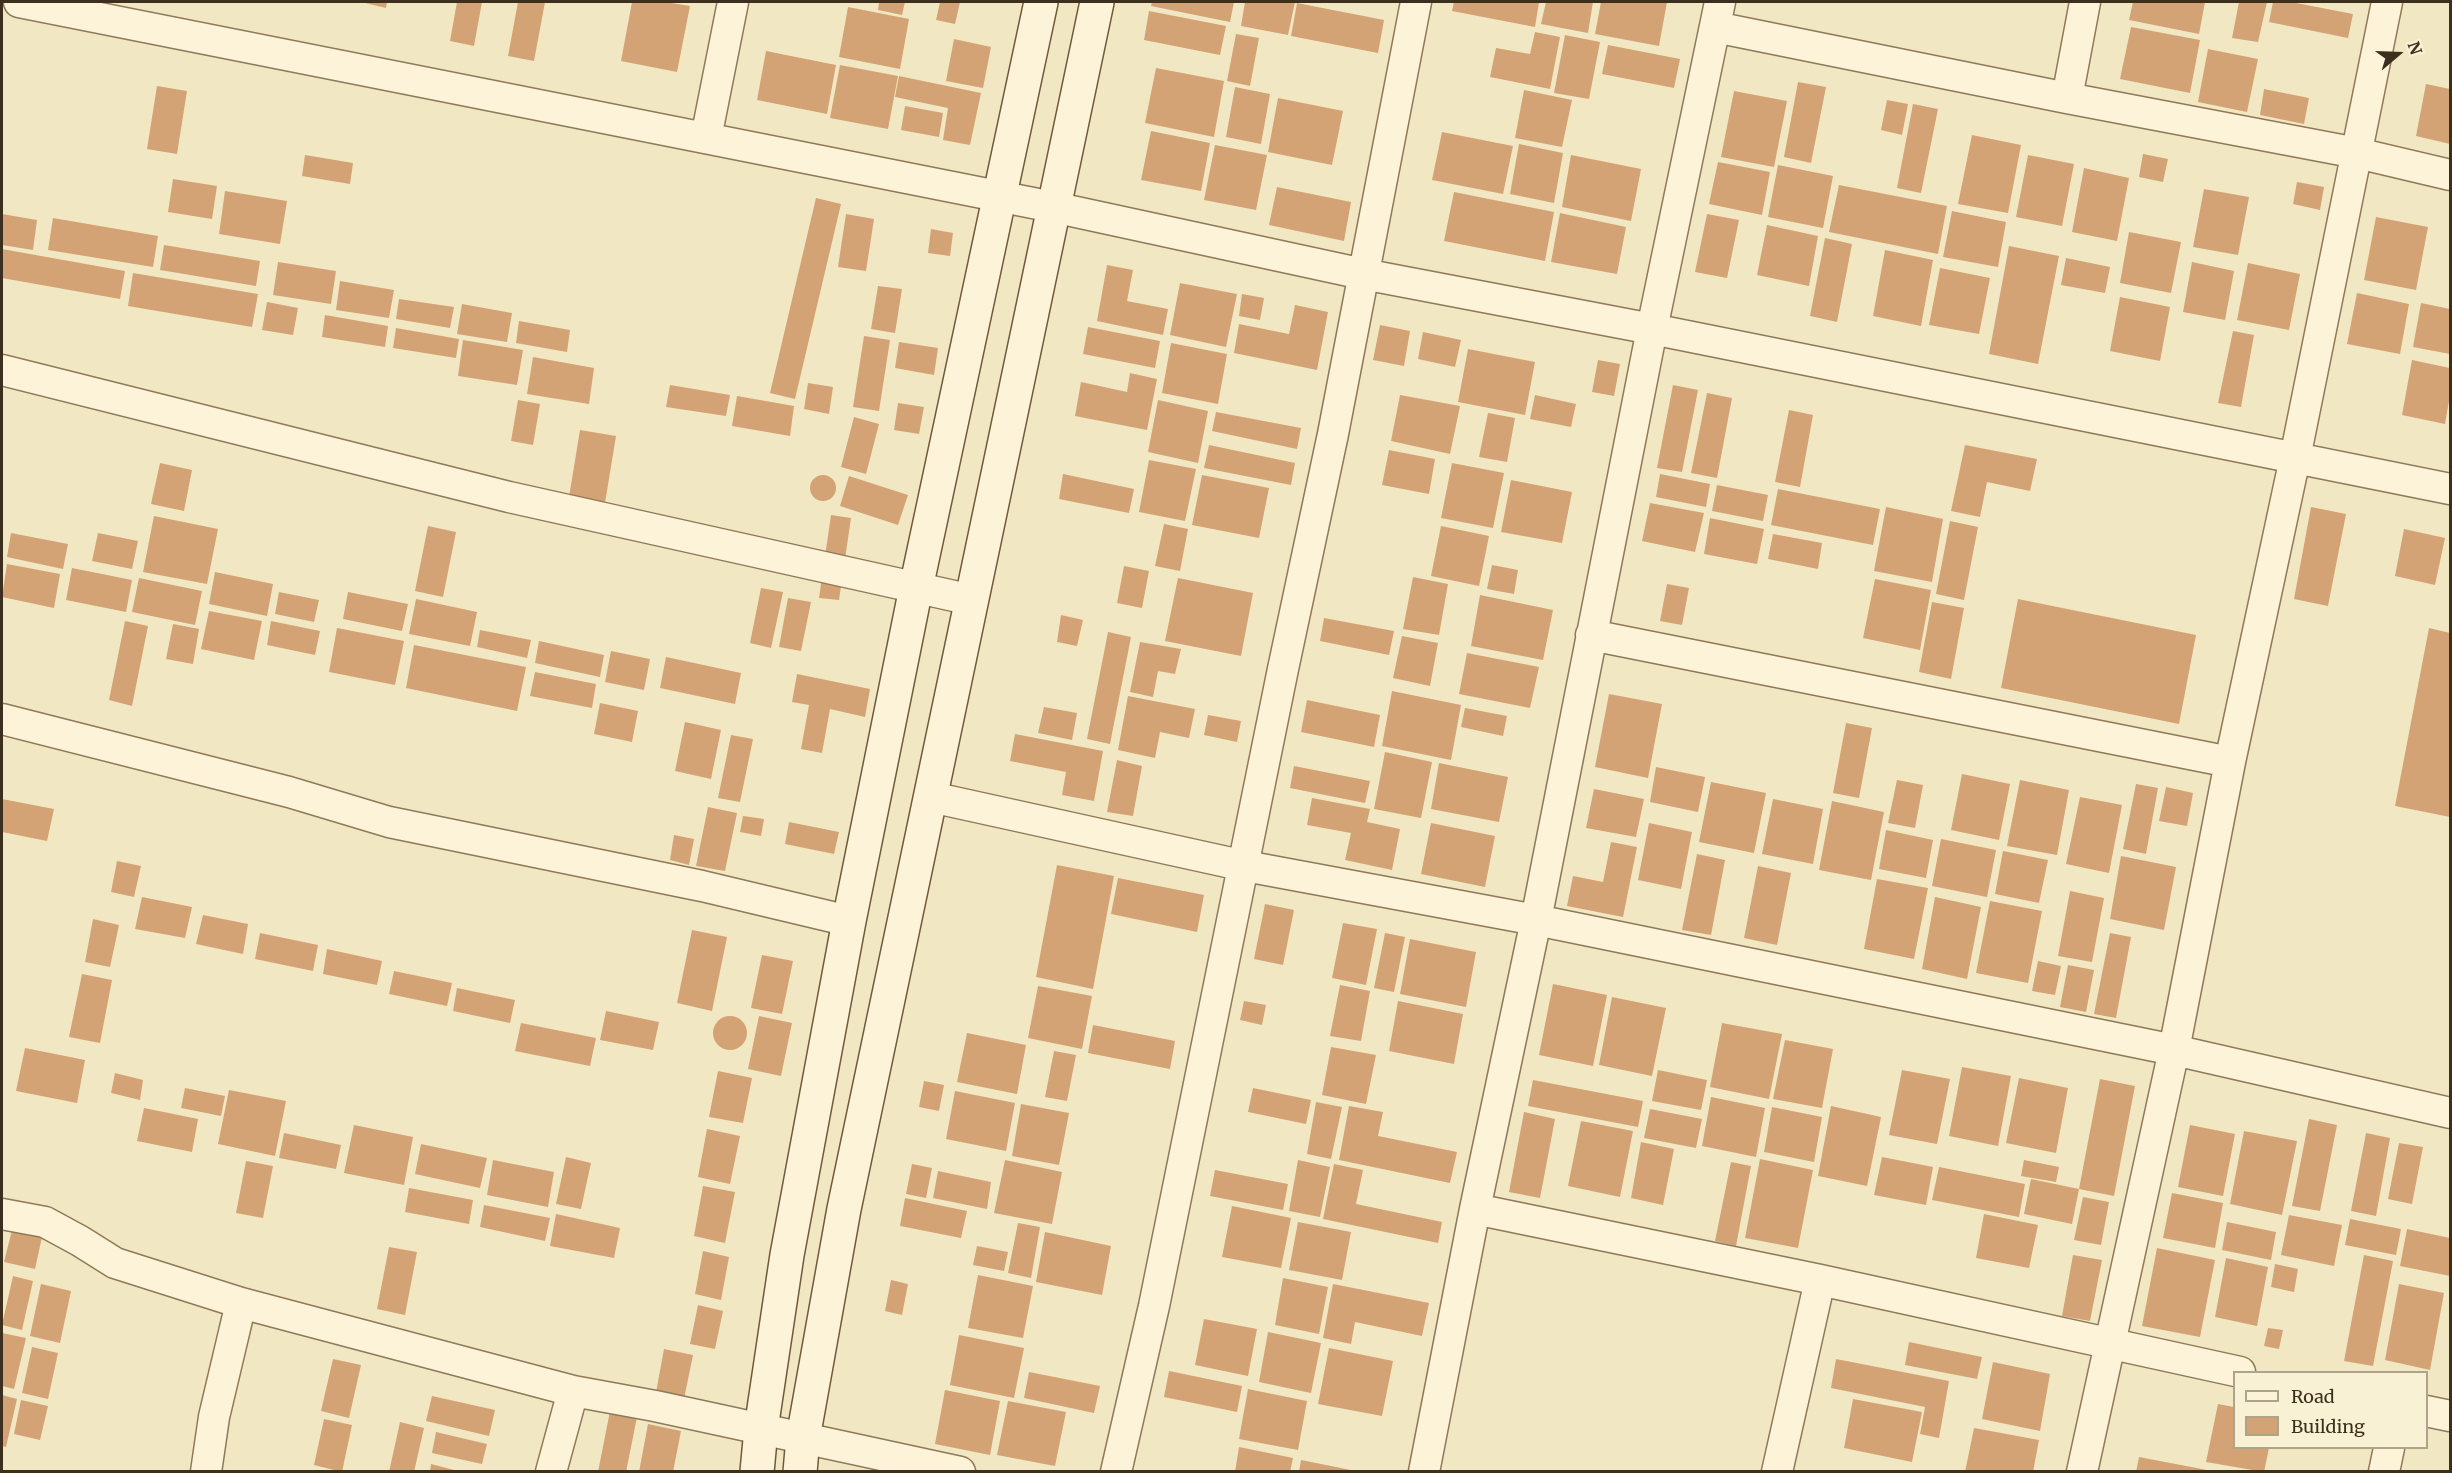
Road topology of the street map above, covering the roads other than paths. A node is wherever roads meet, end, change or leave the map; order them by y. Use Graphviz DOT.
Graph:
graph roads {
  1 [pos="19,2"];
  2 [pos="733,2"];
  3 [pos="1041,2"];
  4 [pos="1097,2"];
  5 [pos="1416,2"];
  6 [pos="2085,2"];
  7 [pos="2387,2"];
  8 [pos="1718,14"];
  9 [pos="2067,98"];
  10 [pos="706,138"];
  11 [pos="2357,153"];
  12 [pos="2451,175"];
  13 [pos="1000,197"];
  14 [pos="1053,207"];
  15 [pos="1363,274"];
  16 [pos="1652,329"];
  17 [pos="2,370"];
  18 [pos="2295,458"];
  19 [pos="2451,489"];
  20 [pos="916,588"];
  21 [pos="972,600"];
  22 [pos="1591,635"];
  23 [pos="2,719"];
  24 [pos="2230,762"];
  25 [pos="931,797"];
  26 [pos="1245,866"];
  27 [pos="1536,920"];
  28 [pos="849,921"];
  29 [pos="2174,1050"];
  30 [pos="2451,1113"];
  31 [pos="1475,1209"];
  32 [pos="2,1214"];
  33 [pos="1820,1280"];
  34 [pos="241,1303"];
  35 [pos="2109,1345"];
  36 [pos="2235,1371"];
  37 [pos="573,1391"];
  38 [pos="2428,1411"];
  39 [pos="2451,1416"];
  40 [pos="761,1429"];
  41 [pos="803,1438"];
  42 [pos="2389,1449"];
  43 [pos="206,1472"];
  44 [pos="551,1472"];
  45 [pos="757,1472"];
  46 [pos="800,1472"];
  47 [pos="960,1472"];
  48 [pos="1116,1472"];
  49 [pos="1424,1472"];
  50 [pos="1777,1472"];
  51 [pos="2082,1472"];
  52 [pos="2384,1472"];
  1 -- 10 [label="street"];
  2 -- 10 [label="street"];
  3 -- 13 [label="street"];
  4 -- 14 [label="street"];
  5 -- 15 [label="street"];
  6 -- 9 [label="street"];
  7 -- 11 [label="street"];
  8 -- 9 [label="street"];
  8 -- 16 [label="street"];
  9 -- 11 [label="street"];
  10 -- 13 [label="street"];
  11 -- 12 [label="street"];
  11 -- 18 [label="street"];
  13 -- 14 [label="street"];
  13 -- 20 [label="street"];
  14 -- 15 [label="street"];
  14 -- 21 [label="street"];
  15 -- 16 [label="street"];
  15 -- 26 [label="street"];
  16 -- 18 [label="street"];
  16 -- 22 [label="street"];
  17 -- 20 [label="street"];
  18 -- 19 [label="street"];
  18 -- 24 [label="street"];
  20 -- 21 [label="street"];
  20 -- 28 [label="street"];
  21 -- 25 [label="street"];
  22 -- 24 [label="street"];
  22 -- 27 [label="street"];
  23 -- 28 [label="street"];
  24 -- 29 [label="street"];
  25 -- 26 [label="street"];
  25 -- 41 [label="street"];
  26 -- 27 [label="street"];
  26 -- 48 [label="street"];
  27 -- 29 [label="street"];
  27 -- 31 [label="street"];
  28 -- 40 [label="street"];
  29 -- 30 [label="street"];
  29 -- 35 [label="street"];
  31 -- 33 [label="street"];
  31 -- 49 [label="street"];
  32 -- 34 [label="street"];
  33 -- 35 [label="street"];
  33 -- 50 [label="street"];
  34 -- 37 [label="street"];
  34 -- 43 [label="street"];
  35 -- 36 [label="street"];
  35 -- 51 [label="street"];
  37 -- 40 [label="street"];
  37 -- 44 [label="street"];
  38 -- 39 [label="street"];
  40 -- 41 [label="street"];
  40 -- 45 [label="street"];
  41 -- 46 [label="street"];
  41 -- 47 [label="street"];
  42 -- 52 [label="street"];
}
